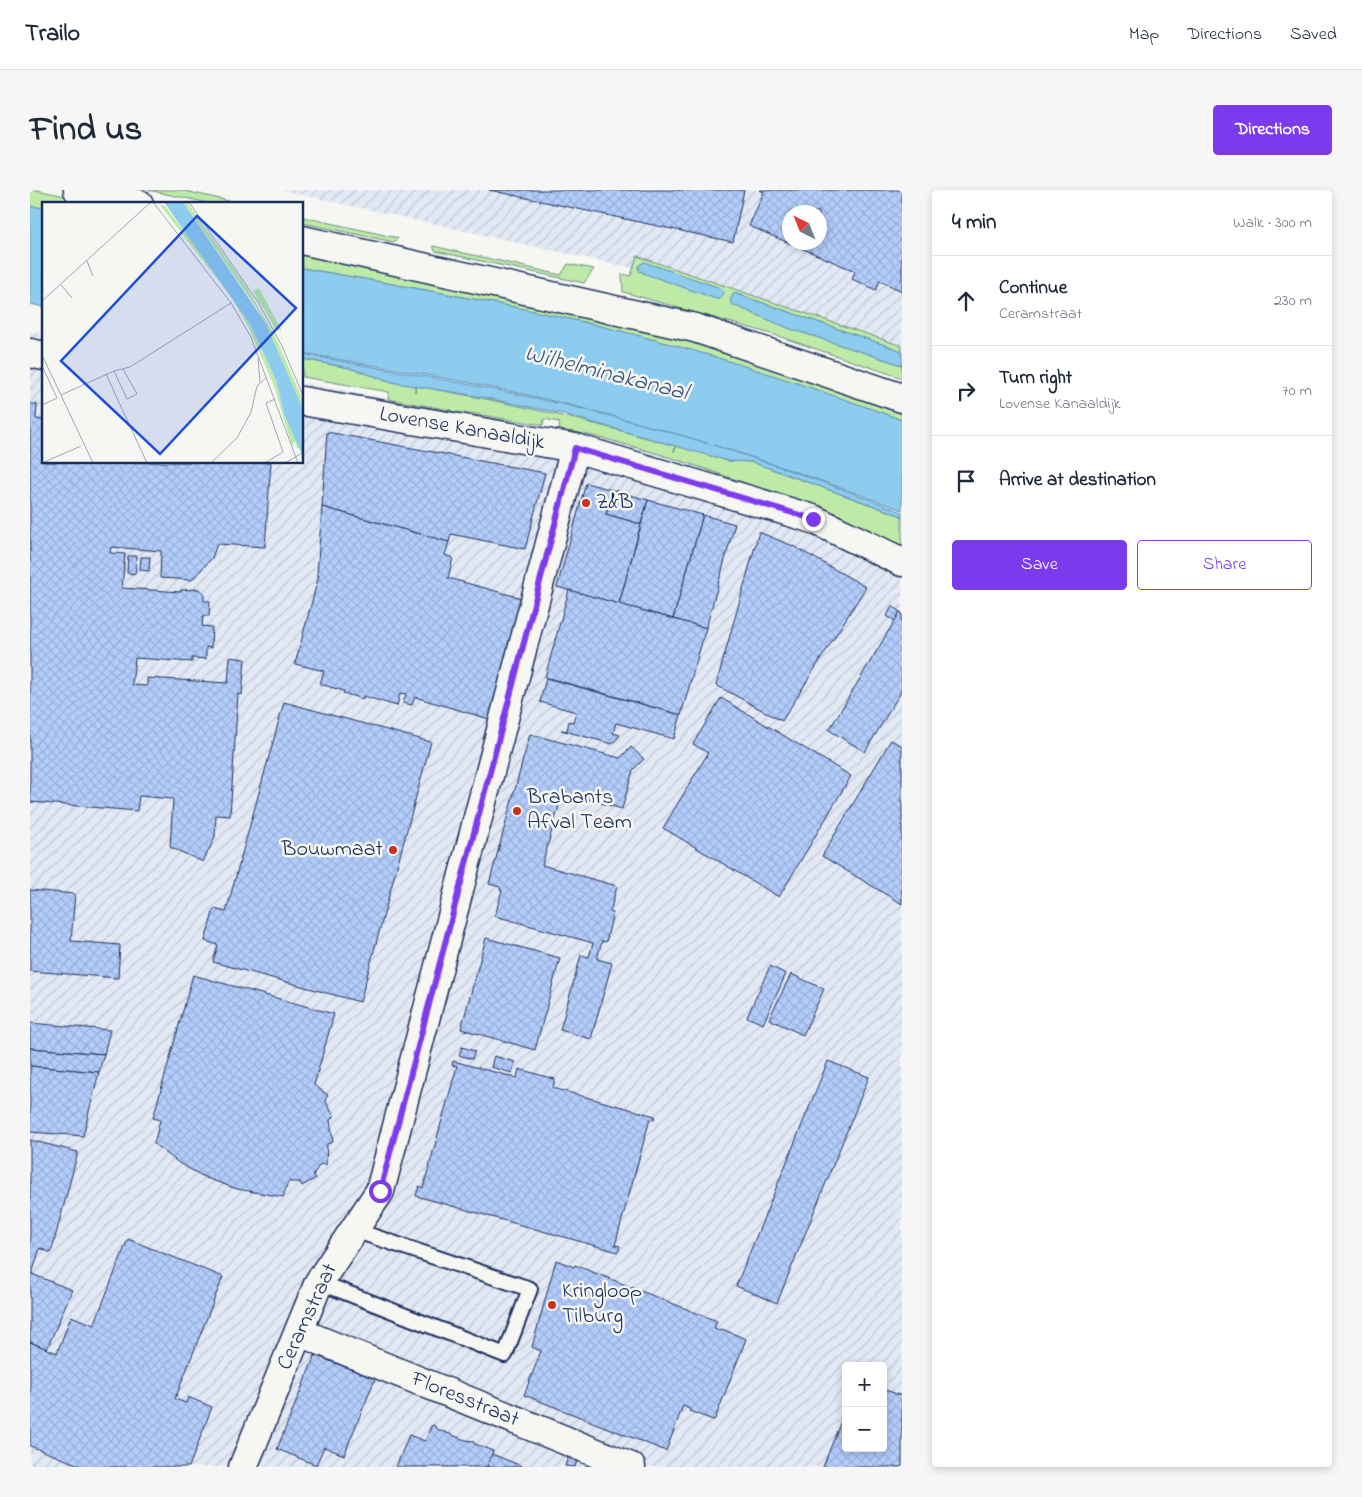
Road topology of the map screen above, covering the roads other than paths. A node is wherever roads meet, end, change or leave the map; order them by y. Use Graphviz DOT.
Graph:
graph roads {
  1 [pos="78,190"];
  2 [pos="130,202"];
  3 [pos="304,240"];
  4 [pos="902,398"];
  5 [pos="304,401"];
  6 [pos="575,448"];
  7 [pos="902,562"];
  8 [pos="354,1230"];
  9 [pos="319,1282"];
  10 [pos="298,1332"];
  11 [pos="243,1467"];
  12 [pos="631,1467"];
  1 -- 2 [label="street"];
  3 -- 4 [label="street"];
  5 -- 6 [label="street, Lovense Kanaaldijk"];
  6 -- 7 [label="street, Lovense Kanaaldijk"];
  6 -- 8 [label="street, Ceramstraat"];
  8 -- 9 [label="street, Ceramstraat"];
  8 -- 9 [label="lane"];
  9 -- 10 [label="street, Ceramstraat"];
  10 -- 11 [label="street, Ceramstraat"];
  10 -- 12 [label="street, Floresstraat"];
}
